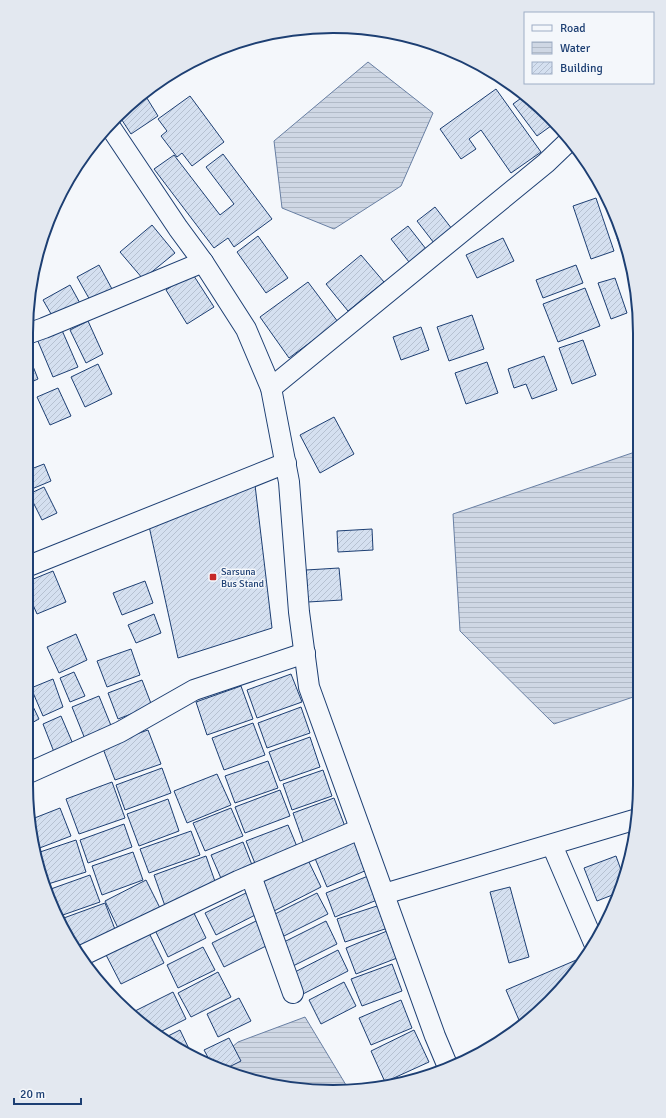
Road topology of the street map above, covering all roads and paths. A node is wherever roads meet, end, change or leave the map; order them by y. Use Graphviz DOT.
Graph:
graph roads {
  1 [pos="112,130"];
  2 [pos="566,144"];
  3 [pos="203,262"];
  4 [pos="33,332"];
  5 [pos="271,388"];
  6 [pos="286,463"];
  7 [pos="33,564"];
  8 [pos="305,653"];
  9 [pos="33,771"];
  10 [pos="630,821"];
  11 [pos="360,829"];
  12 [pos="552,845"];
  13 [pos="251,876"];
  14 [pos="384,894"];
  15 [pos="592,937"];
  16 [pos="85,954"];
  17 [pos="293,993"];
  18 [pos="446,1063"];
  1 -- 3 [label="street"];
  2 -- 5 [label="street"];
  3 -- 4 [label="street"];
  3 -- 5 [label="street"];
  5 -- 6 [label="street"];
  6 -- 7 [label="street"];
  6 -- 8 [label="street"];
  8 -- 9 [label="street"];
  8 -- 11 [label="street"];
  10 -- 12 [label="street"];
  11 -- 13 [label="street"];
  11 -- 14 [label="street"];
  12 -- 14 [label="street"];
  12 -- 15 [label="street"];
  13 -- 16 [label="street"];
  13 -- 17 [label="street"];
  14 -- 18 [label="street"];
}
